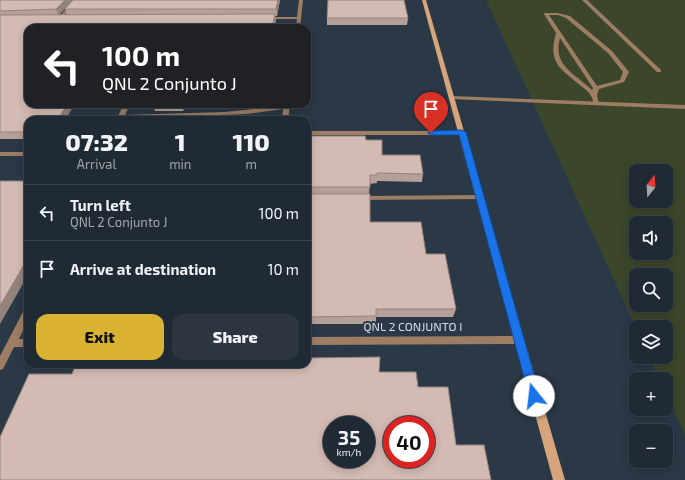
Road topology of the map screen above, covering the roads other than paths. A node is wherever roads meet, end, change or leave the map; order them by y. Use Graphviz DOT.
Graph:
graph roads {
  1 [pos="76,0"];
  2 [pos="301,0"];
  3 [pos="424,0"];
  4 [pos="584,0"];
  5 [pos="260,18"];
  6 [pos="300,18"];
  7 [pos="52,19"];
  8 [pos="60,19"];
  9 [pos="68,19"];
  10 [pos="299,24"];
  11 [pos="559,33"];
  12 [pos="659,71"];
  13 [pos="596,88"];
  14 [pos="594,95"];
  15 [pos="452,98"];
  16 [pos="596,104"];
  17 [pos="685,107"];
  18 [pos="278,108"];
  19 [pos="143,116"];
  20 [pos="462,132"];
  21 [pos="311,133"];
  22 [pos="0,154"];
  23 [pos="24,154"];
  24 [pos="480,197"];
  25 [pos="354,198"];
  26 [pos="24,319"];
  27 [pos="518,340"];
  28 [pos="311,341"];
  29 [pos="12,343"];
  30 [pos="24,343"];
  31 [pos="0,366"];
  32 [pos="559,480"];
  1 -- 8 [label="street"];
  2 -- 6 [label="street"];
  3 -- 15 [label="street"];
  4 -- 12 [label="street"];
  5 -- 6 [label="street"];
  6 -- 10 [label="street"];
  7 -- 8 [label="street"];
  8 -- 9 [label="street"];
  11 -- 13 [label="street"];
  11 -- 13 [label="street"];
  11 -- 14 [label="street"];
  13 -- 14 [label="street"];
  14 -- 16 [label="street"];
  15 -- 16 [label="street"];
  15 -- 20 [label="street"];
  16 -- 17 [label="street"];
  18 -- 19 [label="street"];
  20 -- 21 [label="street"];
  20 -- 24 [label="street"];
  22 -- 23 [label="street"];
  24 -- 25 [label="street"];
  24 -- 27 [label="street"];
  26 -- 29 [label="street"];
  27 -- 28 [label="street, QNL 2 CONJUNTO I"];
  27 -- 32 [label="street"];
  29 -- 30 [label="street"];
  29 -- 31 [label="street"];
}
